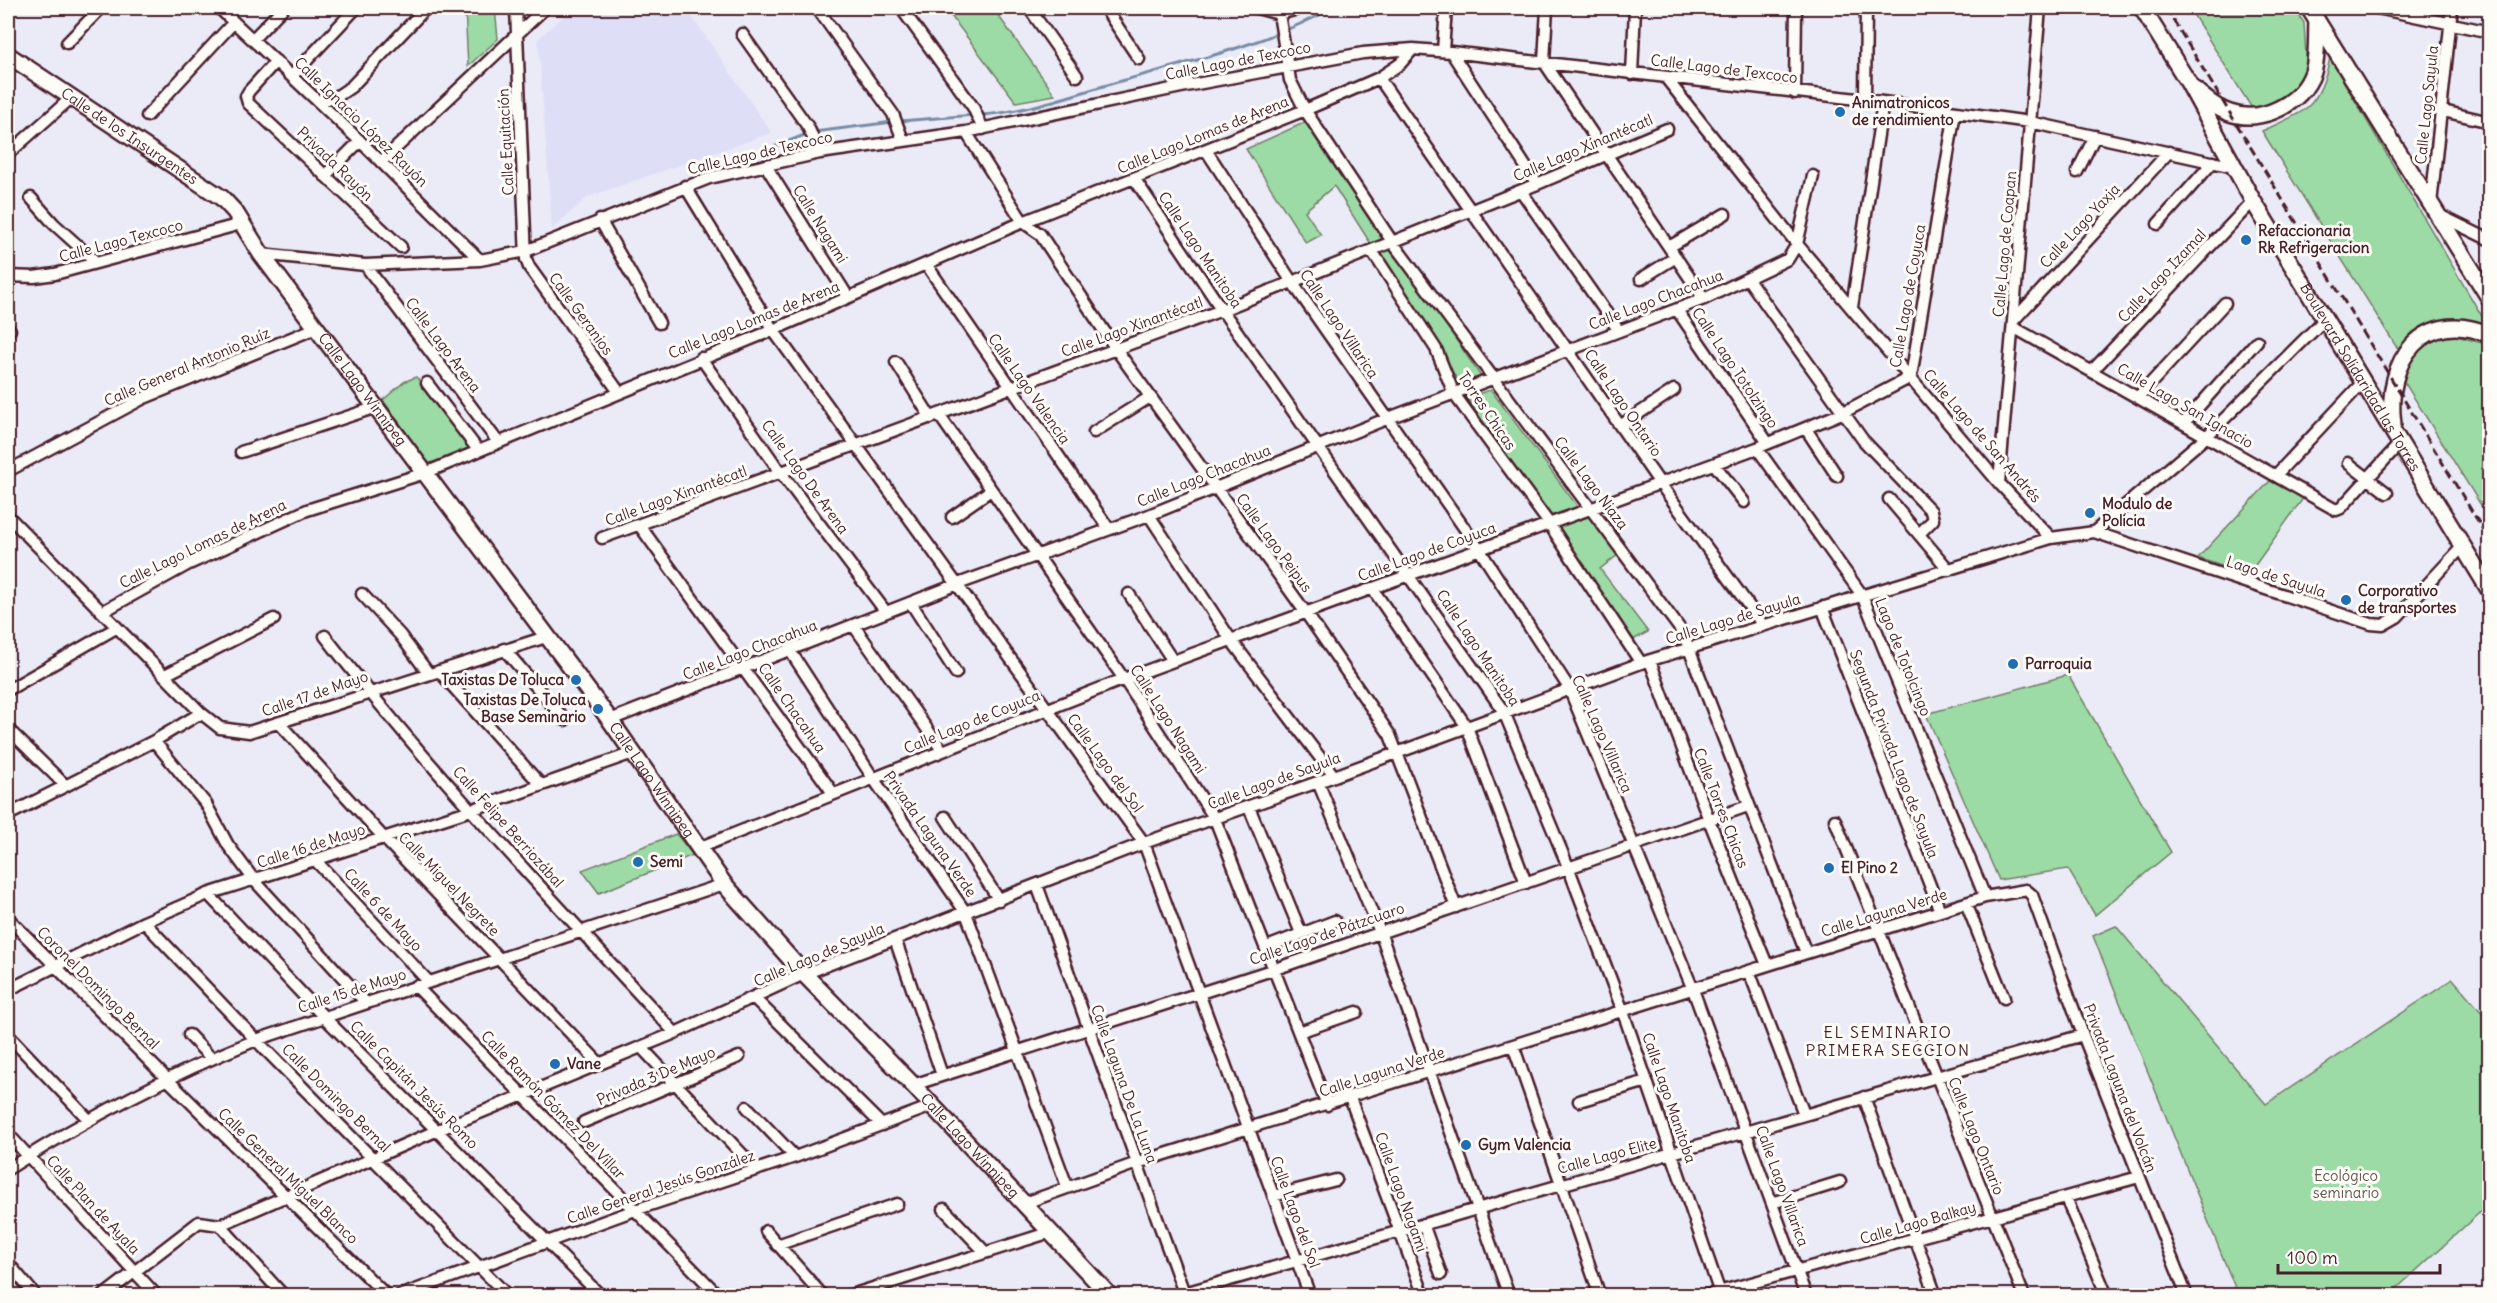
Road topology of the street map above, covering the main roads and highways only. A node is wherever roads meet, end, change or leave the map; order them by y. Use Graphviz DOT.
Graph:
graph roads {
  1 [pos="2142,8"];
  2 [pos="2313,14"];
  3 [pos="8,55"];
  4 [pos="2188,82"];
  5 [pos="241,224"];
  6 [pos="2490,299"];
  7 [pos="2490,335"];
  8 [pos="2397,436"];
  9 [pos="2490,591"];
  10 [pos="1110,1296"];
  1 -- 4 [label="main road, Boulevard Solidaridad las Torres"];
  2 -- 4 [label="main road"];
  2 -- 6 [label="main road"];
  3 -- 5 [label="main road, Calle de los Insurgentes"];
  4 -- 8 [label="main road, Boulevard Solidaridad las Torres"];
  5 -- 10 [label="main road, Calle Lago Winnipeg"];
  7 -- 8 [label="main road"];
  8 -- 9 [label="main road, Boulevard Solidaridad las Torres"];
}
